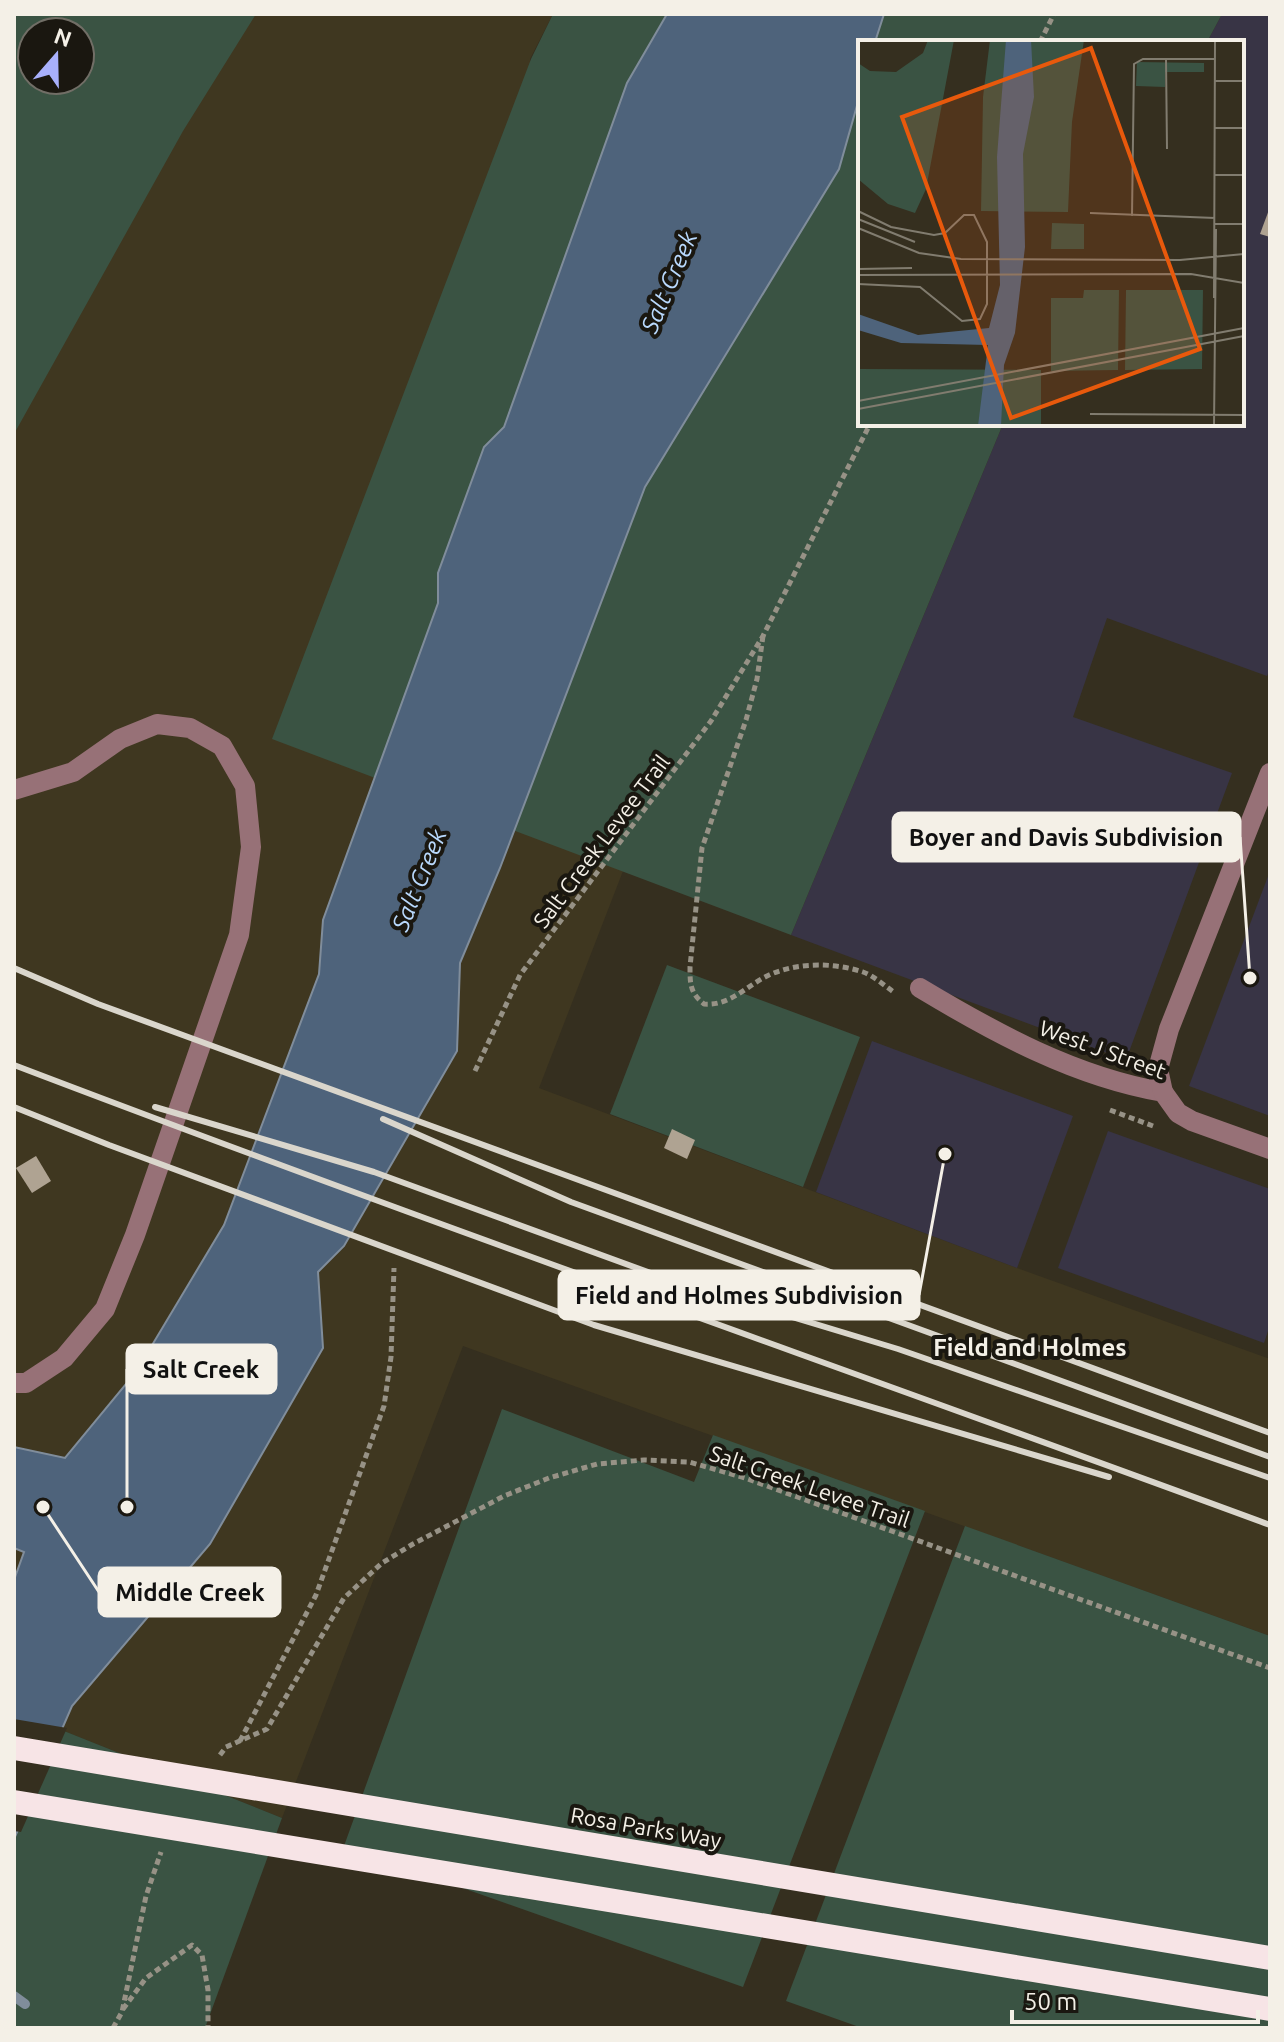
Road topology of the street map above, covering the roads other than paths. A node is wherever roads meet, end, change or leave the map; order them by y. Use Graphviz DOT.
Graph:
graph roads {
  1 [pos="1270,773"];
  2 [pos="14,790"];
  3 [pos="920,988"];
  4 [pos="1163,1092"];
  5 [pos="1270,1149"];
  6 [pos="14,1383"];
  7 [pos="14,1748"];
  8 [pos="14,1802"];
  9 [pos="1259,1957"];
  10 [pos="1270,2009"];
  1 -- 4 [label="street"];
  2 -- 6 [label="street"];
  3 -- 4 [label="street, West J Street"];
  4 -- 5 [label="street, West J Street"];
  7 -- 9 [label="highway, Rosa Parks Way"];
  8 -- 10 [label="highway"];
}
